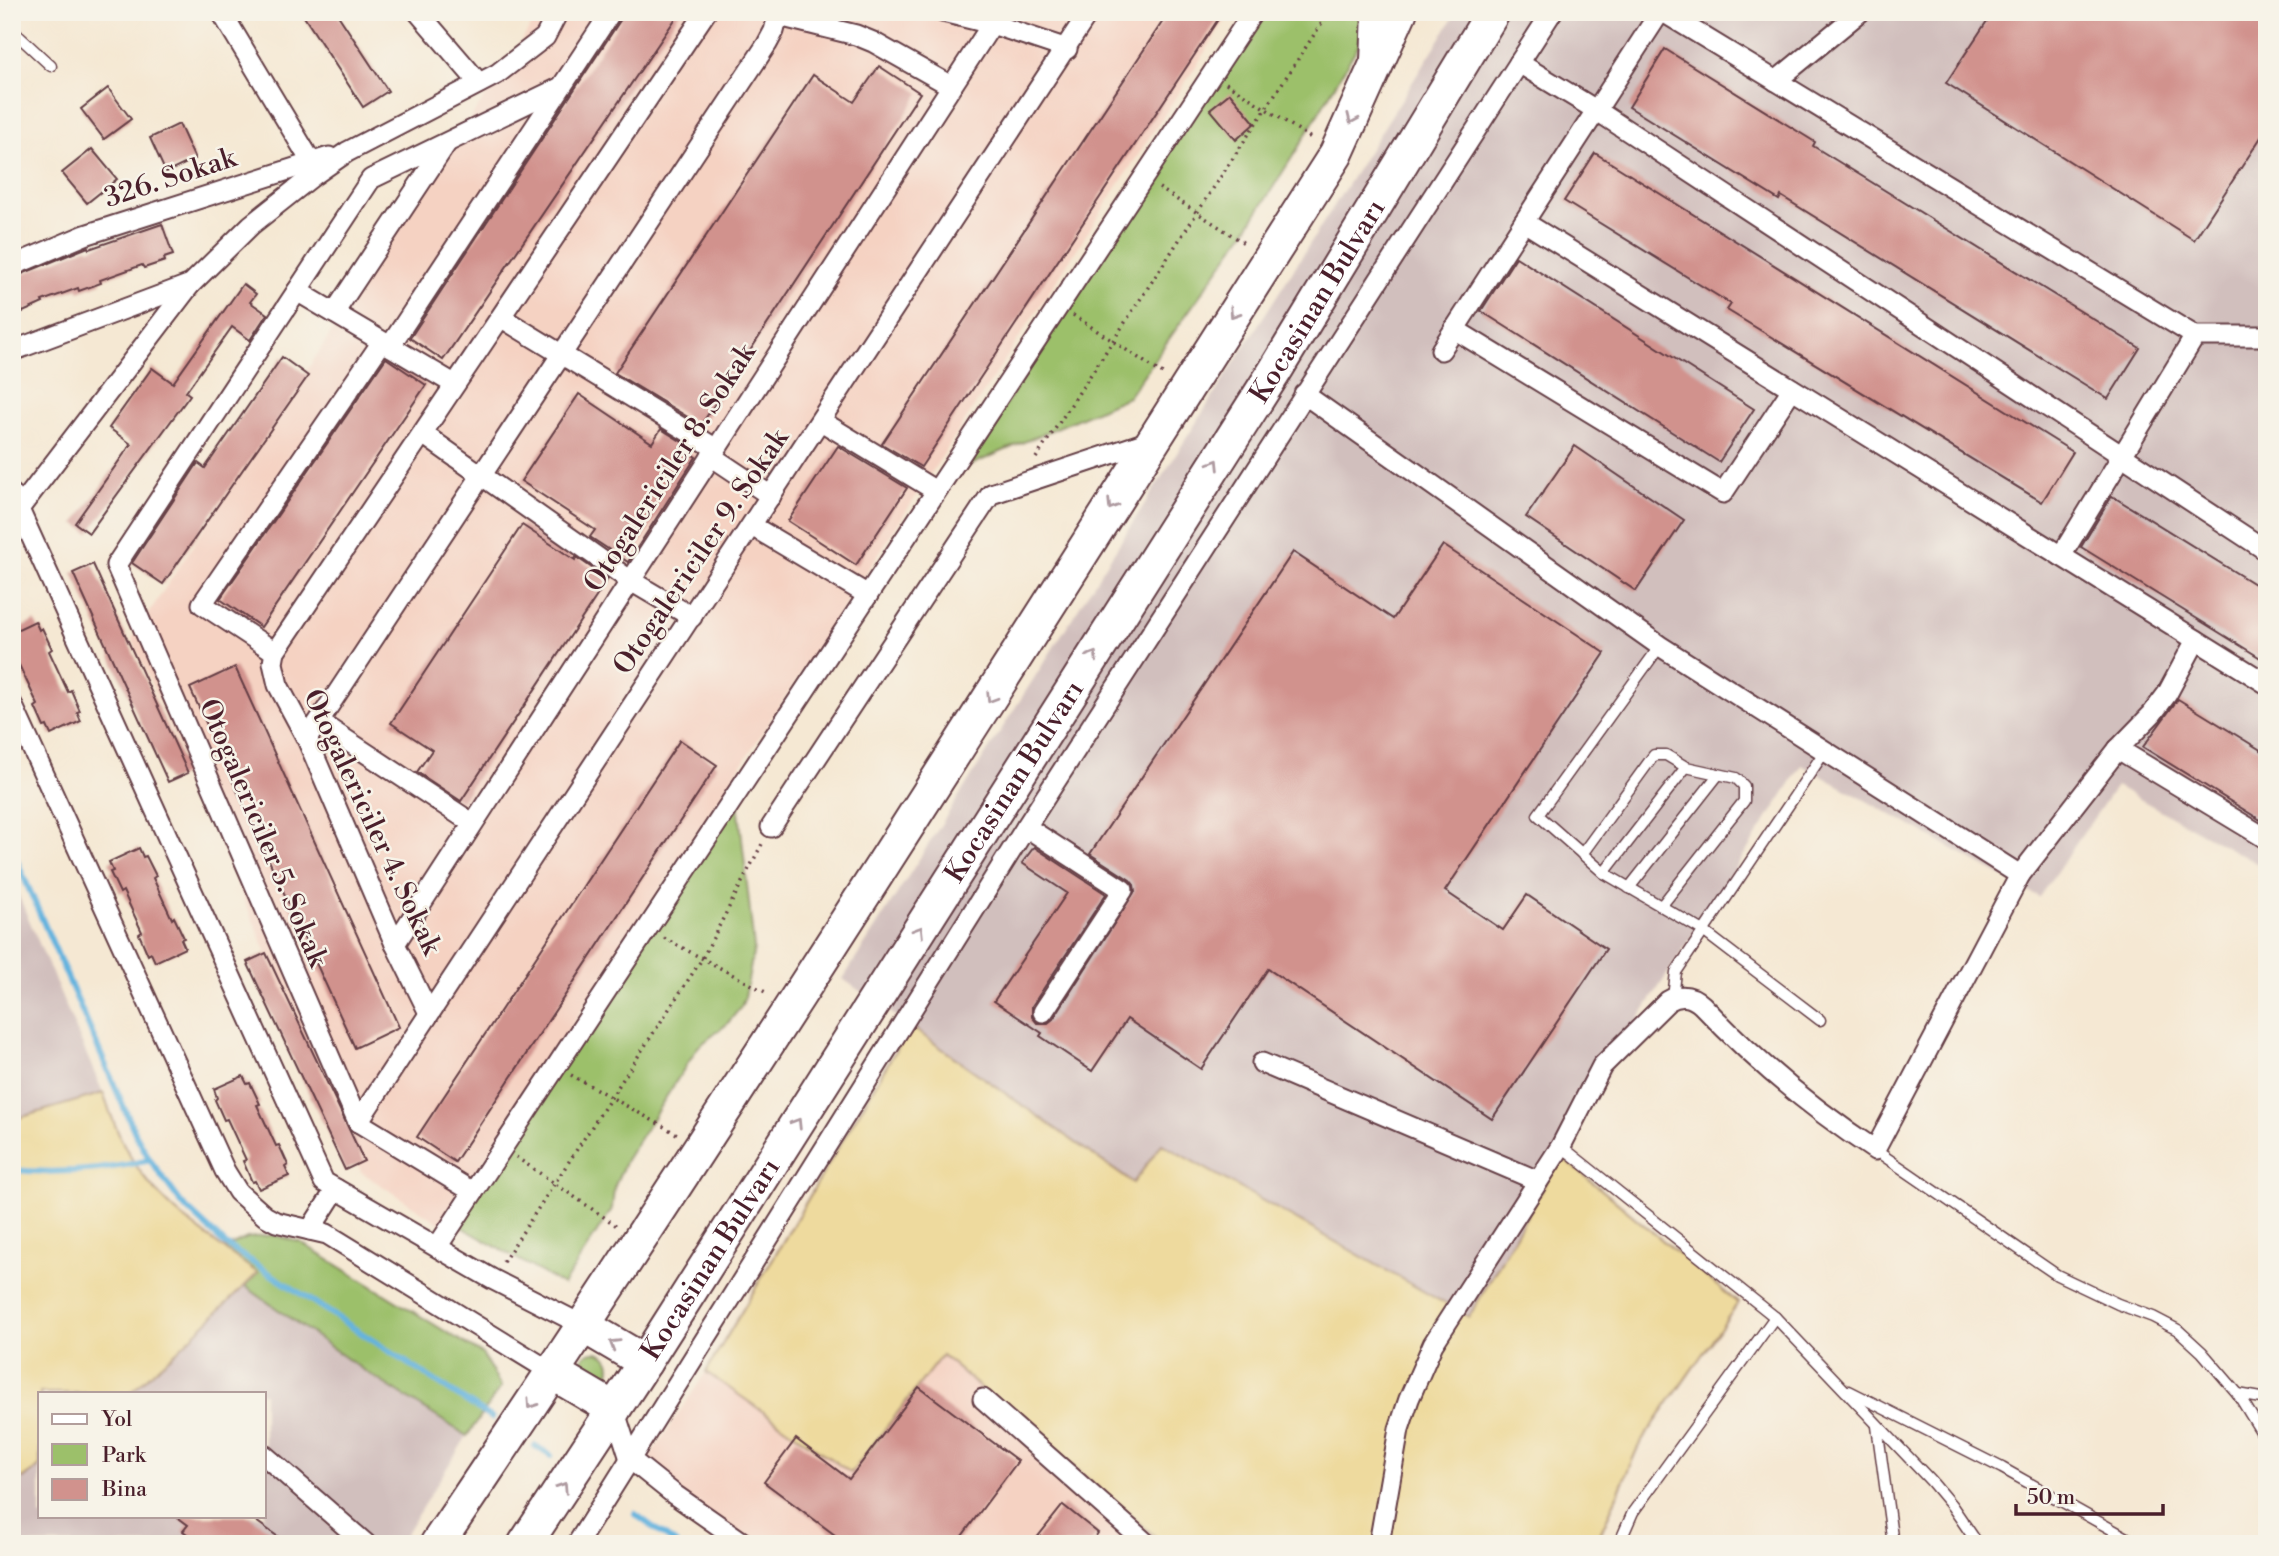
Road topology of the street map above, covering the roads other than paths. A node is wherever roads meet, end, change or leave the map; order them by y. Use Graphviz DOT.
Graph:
graph roads {
  1 [pos="418,12"];
  2 [pos="558,12"];
  3 [pos="611,12"];
  4 [pos="706,12"];
  5 [pos="943,12"];
  6 [pos="1089,12"];
  7 [pos="1252,12"];
  8 [pos="1375,12"];
  9 [pos="1400,12"];
  10 [pos="1476,12"];
  11 [pos="1493,12"];
  12 [pos="1552,12"];
  13 [pos="1662,12"];
  14 [pos="1860,12"];
  15 [pos="222,13"];
  16 [pos="779,14"];
  17 [pos="992,24"];
  18 [pos="12,30"];
  19 [pos="1066,49"];
  20 [pos="1463,63"];
  21 [pos="1519,63"];
  22 [pos="51,66"];
  23 [pos="1372,74"];
  24 [pos="1776,81"];
  25 [pos="479,83"];
  26 [pos="951,86"];
  27 [pos="561,87"];
  28 [pos="1597,110"];
  29 [pos="447,142"];
  30 [pos="347,152"];
  31 [pos="312,163"];
  32 [pos="1524,222"];
  33 [pos="12,266"];
  34 [pos="191,284"];
  35 [pos="297,291"];
  36 [pos="334,313"];
  37 [pos="502,318"];
  38 [pos="1454,329"];
  39 [pos="2195,336"];
  40 [pos="2267,336"];
  41 [pos="386,344"];
  42 [pos="1441,350"];
  43 [pos="12,351"];
  44 [pos="562,355"];
  45 [pos="454,384"];
  46 [pos="1792,389"];
  47 [pos="1304,394"];
  48 [pos="821,421"];
  49 [pos="423,434"];
  50 [pos="1153,440"];
  51 [pos="713,452"];
  52 [pos="2122,456"];
  53 [pos="482,475"];
  54 [pos="936,491"];
  55 [pos="771,496"];
  56 [pos="16,502"];
  57 [pos="752,526"];
  58 [pos="2267,551"];
  59 [pos="2061,556"];
  60 [pos="631,581"];
  61 [pos="867,595"];
  62 [pos="692,617"];
  63 [pos="2196,640"];
  64 [pos="1660,646"];
  65 [pos="275,652"];
  66 [pos="2267,684"];
  67 [pos="12,704"];
  68 [pos="319,722"];
  69 [pos="307,739"];
  70 [pos="2118,749"];
  71 [pos="1825,751"];
  72 [pos="1686,767"];
  73 [pos="1718,775"];
  74 [pos="472,823"];
  75 [pos="771,827"];
  76 [pos="1026,827"];
  77 [pos="2267,839"];
  78 [pos="1582,853"];
  79 [pos="1604,873"];
  80 [pos="2020,875"];
  81 [pos="1629,888"];
  82 [pos="1662,905"];
  83 [pos="1702,930"];
  84 [pos="395,944"];
  85 [pos="1673,998"];
  86 [pos="1042,1012"];
  87 [pos="429,1013"];
  88 [pos="1820,1020"];
  89 [pos="1262,1063"];
  90 [pos="358,1122"];
  91 [pos="1561,1146"];
  92 [pos="1875,1150"];
  93 [pos="1538,1181"];
  94 [pos="336,1189"];
  95 [pos="473,1192"];
  96 [pos="310,1230"];
  97 [pos="437,1247"];
  98 [pos="1775,1317"];
  99 [pos="584,1326"];
  100 [pos="645,1362"];
  101 [pos="553,1373"];
  102 [pos="1842,1387"];
  103 [pos="2238,1394"];
  104 [pos="984,1399"];
  105 [pos="2267,1399"];
  106 [pos="614,1409"];
  107 [pos="1877,1425"];
  108 [pos="2267,1441"];
  109 [pos="266,1457"];
  110 [pos="630,1459"];
  111 [pos="1971,1538"];
  112 [pos="366,1544"];
  113 [pos="437,1544"];
  114 [pos="525,1544"];
  115 [pos="577,1544"];
  116 [pos="745,1544"];
  117 [pos="1147,1544"];
  118 [pos="1379,1544"];
  119 [pos="1619,1544"];
  120 [pos="1893,1544"];
  121 [pos="1978,1544"];
  122 [pos="2138,1544"];
  1 -- 25 [label="street"];
  2 -- 25 [label="street"];
  3 -- 27 [label="street"];
  4 -- 37 [label="street"];
  5 -- 17 [label="street"];
  6 -- 19 [label="street, Otogalericiler 9. Sokak"];
  7 -- 54 [label="street"];
  8 -- 23 [label="street"];
  9 -- 23 [label="highway"];
  10 -- 20 [label="highway"];
  11 -- 20 [label="highway, Kocasinan Bulvarı"];
  12 -- 21 [label="street"];
  13 -- 24 [label="street"];
  13 -- 28 [label="street"];
  14 -- 24 [label="street"];
  15 -- 31 [label="street"];
  16 -- 26 [label="street"];
  16 -- 44 [label="street"];
  17 -- 19 [label="street"];
  17 -- 26 [label="street, Otogalericiler 8. Sokak"];
  18 -- 22 [label="lane"];
  19 -- 48 [label="street, Otogalericiler 9. Sokak"];
  100 -- 20 [label="highway, Kocasinan Bulvarı, one-way"];
  21 -- 28 [label="street"];
  21 -- 47 [label="street"];
  23 -- 50 [label="highway, one-way"];
  24 -- 39 [label="street"];
  25 -- 30 [label="street"];
  26 -- 51 [label="street, Otogalericiler 8. Sokak"];
  27 -- 29 [label="street"];
  27 -- 41 [label="street"];
  28 -- 32 [label="street"];
  28 -- 52 [label="street"];
  29 -- 35 [label="street"];
  29 -- 36 [label="street"];
  30 -- 31 [label="street, 326. Sokak"];
  30 -- 34 [label="street"];
  31 -- 33 [label="street, 326. Sokak"];
  32 -- 38 [label="street"];
  32 -- 46 [label="street"];
  34 -- 43 [label="street"];
  34 -- 56 [label="street"];
  35 -- 36 [label="street"];
  35 -- 90 [label="street, Otogalericiler 5. Sokak"];
  36 -- 41 [label="street"];
  37 -- 44 [label="street"];
  37 -- 45 [label="street"];
  38 -- 42 [label="street"];
  38 -- 46 [label="street"];
  39 -- 40 [label="street"];
  39 -- 52 [label="street"];
  41 -- 45 [label="street"];
  41 -- 65 [label="street"];
  44 -- 51 [label="street"];
  44 -- 53 [label="street"];
  45 -- 49 [label="street"];
  46 -- 59 [label="street"];
  47 -- 64 [label="street"];
  47 -- 76 [label="street"];
  48 -- 54 [label="street"];
  48 -- 55 [label="street, Otogalericiler 9. Sokak"];
  49 -- 53 [label="street"];
  49 -- 65 [label="street"];
  50 -- 75 [label="street"];
  50 -- 99 [label="highway, one-way"];
  51 -- 55 [label="street"];
  51 -- 60 [label="street, Otogalericiler 8. Sokak"];
  52 -- 58 [label="street"];
  52 -- 59 [label="street"];
  53 -- 60 [label="street"];
  53 -- 68 [label="street"];
  54 -- 61 [label="street"];
  55 -- 57 [label="street, Otogalericiler 9. Sokak"];
  56 -- 94 [label="street"];
  57 -- 61 [label="street"];
  57 -- 62 [label="street, Otogalericiler 9. Sokak"];
  59 -- 63 [label="street"];
  60 -- 62 [label="street"];
  60 -- 74 [label="street, Otogalericiler 8. Sokak"];
  61 -- 95 [label="street"];
  62 -- 87 [label="street, Otogalericiler 9. Sokak"];
  63 -- 66 [label="street"];
  63 -- 70 [label="street"];
  64 -- 71 [label="street"];
  64 -- 78 [label="lane"];
  65 -- 69 [label="street, Otogalericiler 4. Sokak"];
  67 -- 96 [label="street"];
  68 -- 69 [label="street"];
  68 -- 74 [label="street"];
  69 -- 84 [label="street, Otogalericiler 4. Sokak"];
  70 -- 77 [label="street"];
  70 -- 80 [label="street"];
  71 -- 80 [label="street"];
  71 -- 83 [label="lane"];
  72 -- 73 [label="lane"];
  72 -- 78 [label="lane"];
  72 -- 79 [label="lane"];
  73 -- 81 [label="lane"];
  73 -- 82 [label="lane"];
  74 -- 84 [label="street, Otogalericiler 8. Sokak"];
  76 -- 86 [label="street"];
  76 -- 110 [label="street"];
  78 -- 79 [label="lane"];
  79 -- 81 [label="lane"];
  80 -- 92 [label="street"];
  81 -- 82 [label="lane"];
  82 -- 83 [label="lane"];
  83 -- 85 [label="lane"];
  83 -- 88 [label="lane"];
  84 -- 87 [label="street, Otogalericiler 4. Sokak"];
  85 -- 91 [label="street"];
  85 -- 92 [label="street"];
  87 -- 90 [label="street, Otogalericiler 9. Sokak"];
  89 -- 93 [label="street"];
  90 -- 95 [label="street"];
  91 -- 93 [label="street"];
  91 -- 98 [label="lane"];
  92 -- 103 [label="lane"];
  93 -- 118 [label="street"];
  94 -- 96 [label="street"];
  94 -- 97 [label="street"];
  95 -- 97 [label="street"];
  96 -- 101 [label="street"];
  97 -- 99 [label="street"];
  98 -- 102 [label="lane"];
  98 -- 119 [label="lane"];
  100 -- 99 [label="highway, one-way"];
  99 -- 101 [label="highway"];
  100 -- 106 [label="highway, Kocasinan Bulvarı"];
  101 -- 106 [label="highway"];
  101 -- 113 [label="highway, one-way"];
  102 -- 107 [label="lane"];
  102 -- 122 [label="lane"];
  103 -- 105 [label="lane"];
  103 -- 108 [label="lane"];
  104 -- 117 [label="street"];
  106 -- 110 [label="street"];
  114 -- 106 [label="highway, Kocasinan Bulvarı, one-way"];
  107 -- 111 [label="lane"];
  107 -- 120 [label="lane"];
  109 -- 112 [label="street"];
  110 -- 115 [label="street"];
  110 -- 116 [label="street"];
  111 -- 121 [label="lane"];
}
